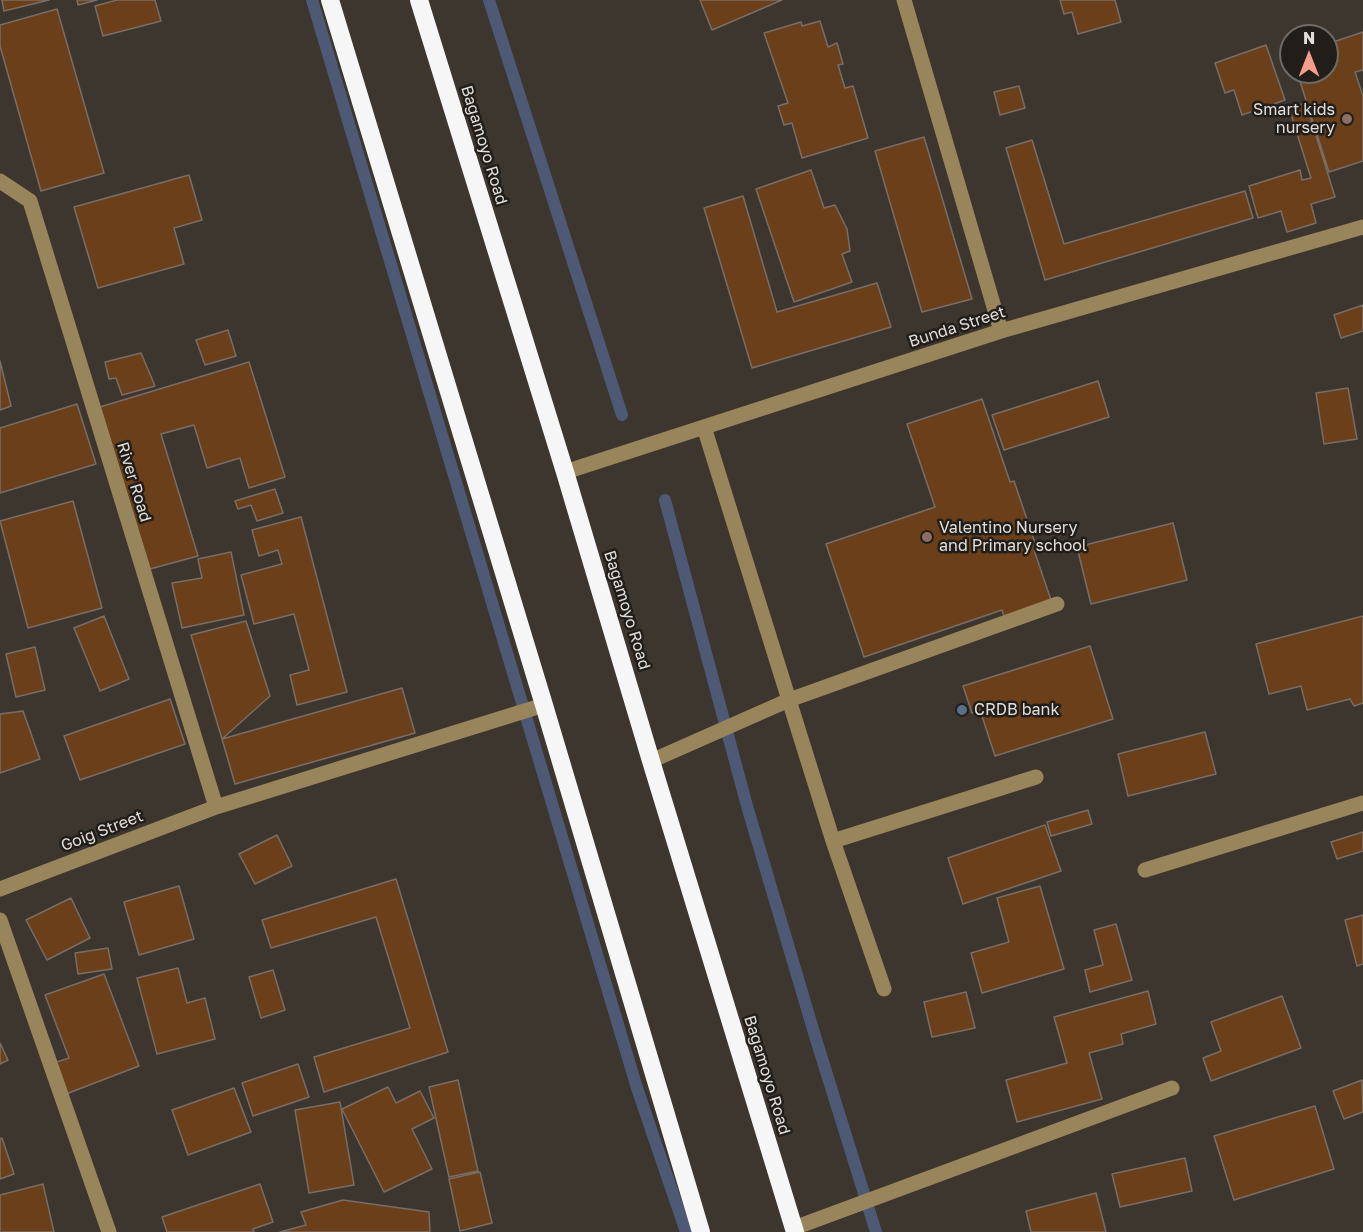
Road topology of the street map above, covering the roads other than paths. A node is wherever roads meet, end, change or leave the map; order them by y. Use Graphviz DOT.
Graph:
graph roads {
  1 [pos="330,0"];
  2 [pos="419,0"];
  3 [pos="904,0"];
  4 [pos="0,181"];
  5 [pos="1363,227"];
  6 [pos="1000,331"];
  7 [pos="704,427"];
  8 [pos="565,472"];
  9 [pos="1057,603"];
  10 [pos="789,700"];
  11 [pos="544,705"];
  12 [pos="651,761"];
  13 [pos="1036,777"];
  14 [pos="1363,803"];
  15 [pos="216,807"];
  16 [pos="833,841"];
  17 [pos="1144,870"];
  18 [pos="0,889"];
  19 [pos="0,920"];
  20 [pos="884,989"];
  21 [pos="1172,1088"];
  22 [pos="794,1230"];
  23 [pos="109,1232"];
  24 [pos="701,1232"];
  1 -- 11 [label="highway"];
  2 -- 8 [label="highway, Bagamoyo Road"];
  3 -- 6 [label="street"];
  4 -- 15 [label="street, River Road"];
  5 -- 6 [label="street, Bunda Street"];
  6 -- 7 [label="street, Bunda Street"];
  7 -- 8 [label="street, Bunda Street"];
  7 -- 10 [label="street"];
  8 -- 12 [label="highway, Bagamoyo Road"];
  9 -- 10 [label="street"];
  10 -- 12 [label="street"];
  10 -- 16 [label="street"];
  11 -- 15 [label="street, Goig Street"];
  11 -- 24 [label="highway"];
  12 -- 22 [label="highway, Bagamoyo Road"];
  13 -- 16 [label="street"];
  14 -- 17 [label="street"];
  15 -- 18 [label="street, Goig Street"];
  16 -- 20 [label="street"];
  19 -- 23 [label="street"];
  21 -- 22 [label="street"];
}
